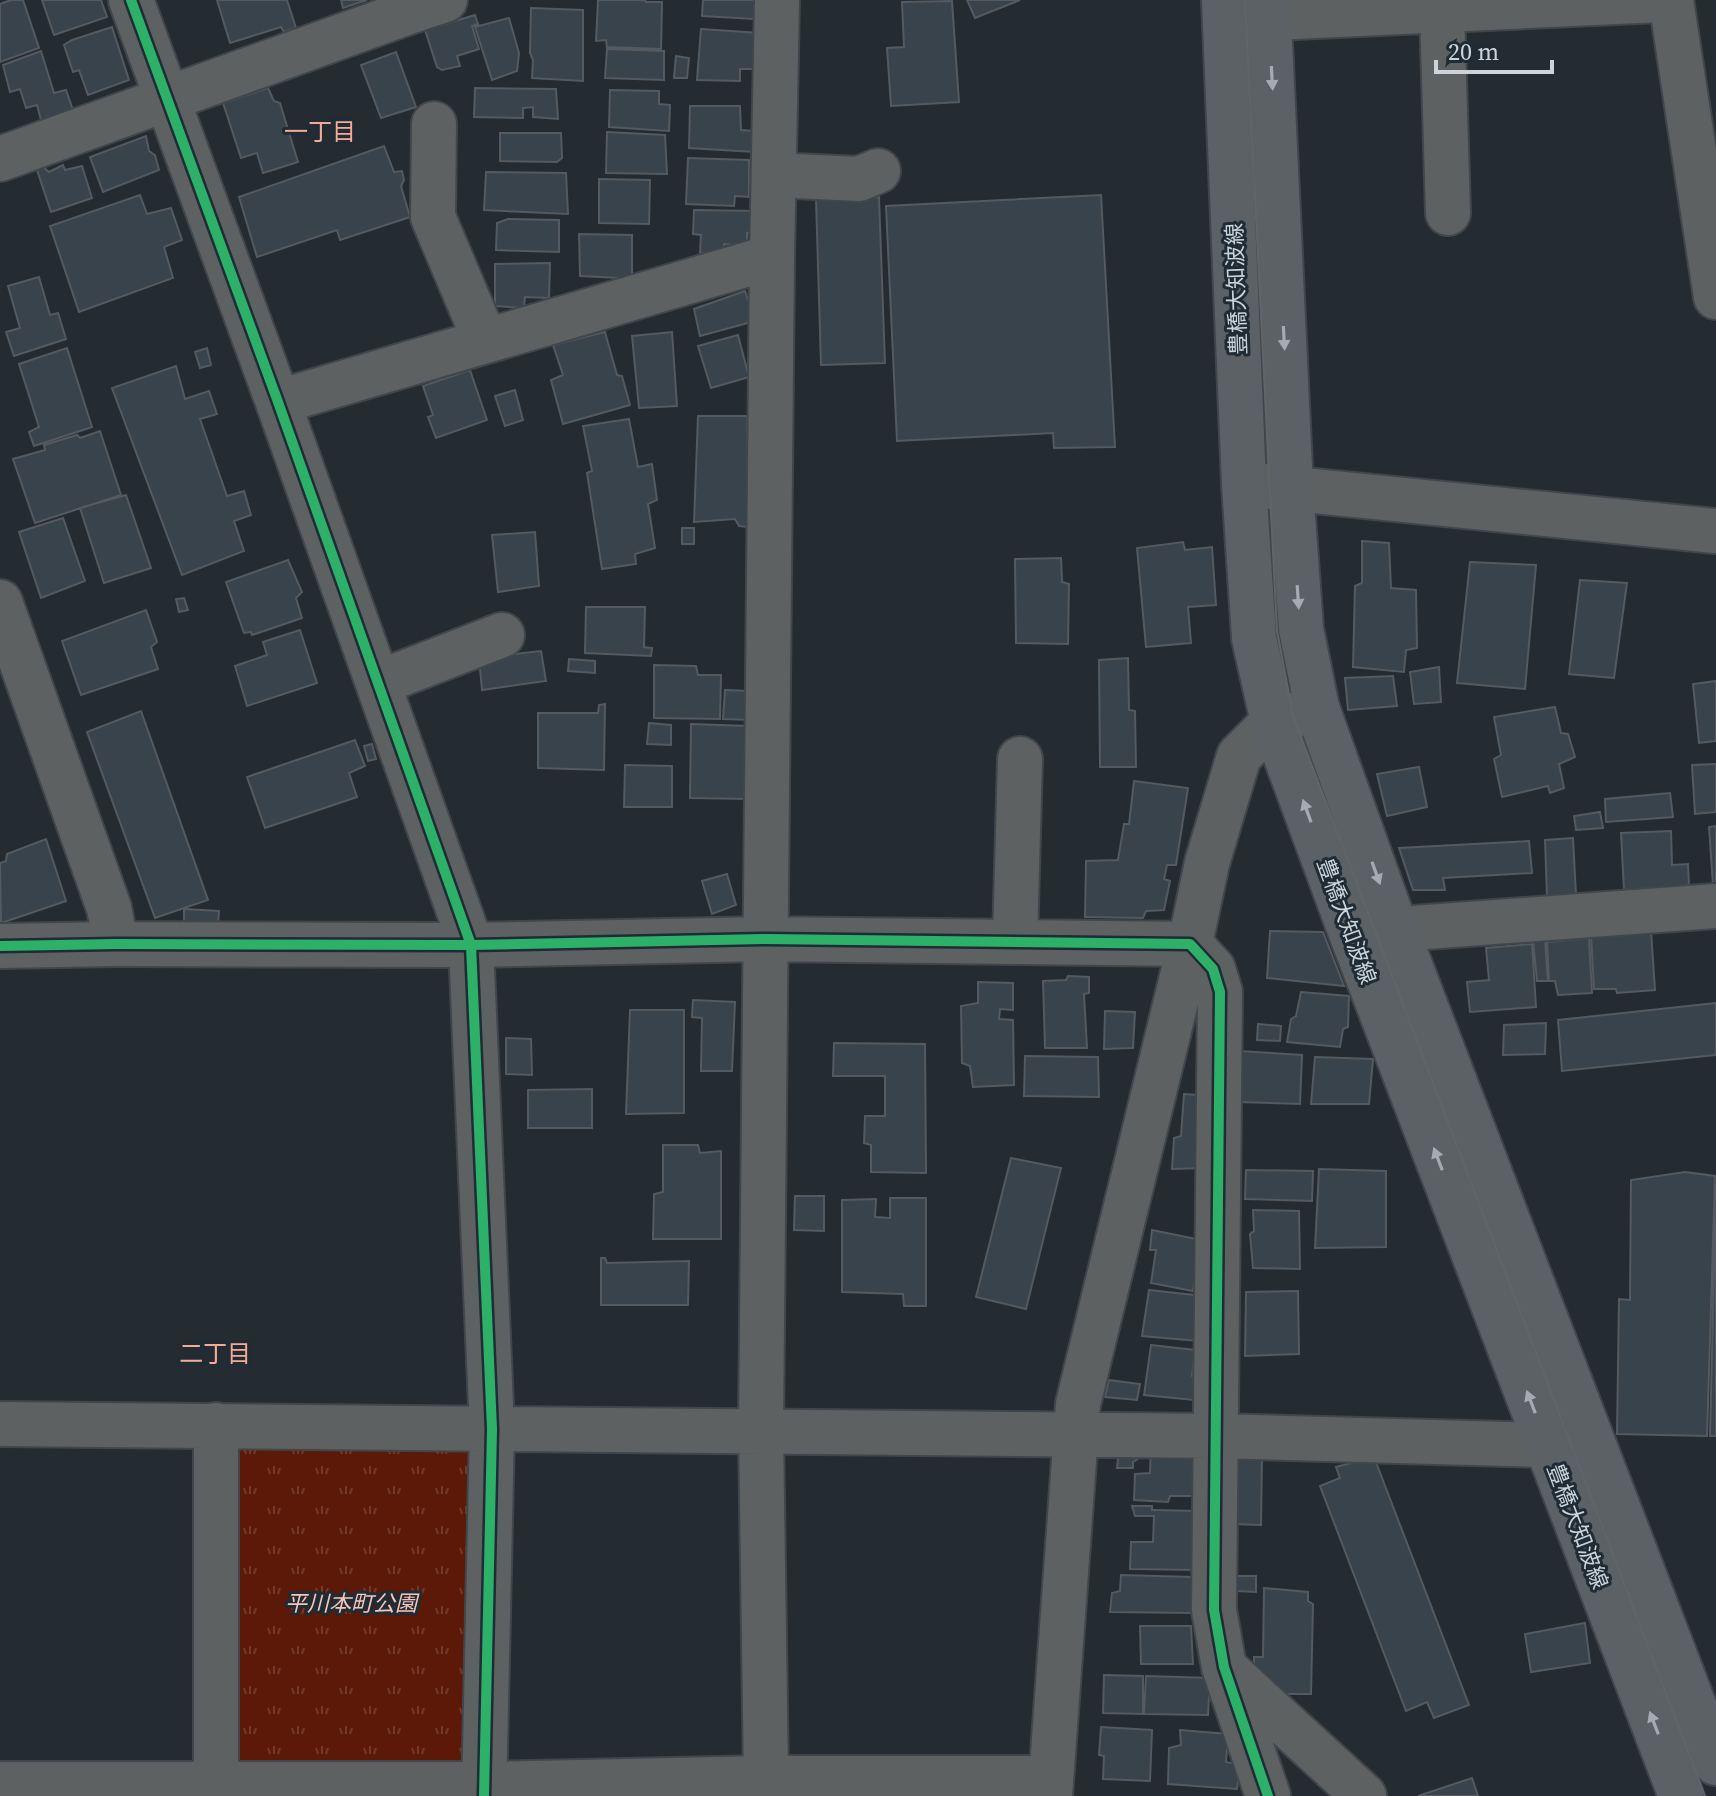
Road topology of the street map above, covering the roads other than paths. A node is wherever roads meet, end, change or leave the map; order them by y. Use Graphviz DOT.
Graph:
graph roads {
  1 [pos="131,0"];
  2 [pos="777,0"];
  3 [pos="1660,0"];
  4 [pos="1671,0"];
  5 [pos="419,4"];
  6 [pos="1269,9"];
  7 [pos="1225,10"];
  8 [pos="1442,10"];
  9 [pos="168,99"];
  10 [pos="434,124"];
  11 [pos="0,159"];
  12 [pos="878,171"];
  13 [pos="774,175"];
  14 [pos="1448,213"];
  15 [pos="772,257"];
  16 [pos="1716,297"];
  17 [pos="485,340"];
  18 [pos="278,402"];
  19 [pos="1244,484"];
  20 [pos="1291,489"];
  21 [pos="1716,531"];
  22 [pos="0,602"];
  23 [pos="502,635"];
  24 [pos="378,683"];
  25 [pos="1317,708"];
  26 [pos="1273,722"];
  27 [pos="1020,759"];
  28 [pos="1716,906"];
  29 [pos="1396,929"];
  30 [pos="1351,933"];
  31 [pos="765,939"];
  32 [pos="1015,942"];
  33 [pos="116,944"];
  34 [pos="1190,944"];
  35 [pos="471,945"];
  36 [pos="0,946"];
  37 [pos="0,1424"];
  38 [pos="216,1425"];
  39 [pos="492,1429"];
  40 [pos="761,1431"];
  41 [pos="1074,1435"];
  42 [pos="1217,1436"];
  43 [pos="1547,1445"];
  44 [pos="1224,1667"];
  45 [pos="1716,1763"];
  46 [pos="766,1778"];
  47 [pos="0,1784"];
  48 [pos="216,1784"];
  49 [pos="1050,1787"];
  50 [pos="484,1790"];
  51 [pos="1268,1796"];
  52 [pos="1364,1796"];
  53 [pos="1681,1796"];
  1 -- 9 [label="street"];
  2 -- 13 [label="street"];
  3 -- 8 [label="street"];
  4 -- 16 [label="street"];
  5 -- 9 [label="street"];
  6 -- 7 [label="street"];
  6 -- 8 [label="street"];
  6 -- 20 [label="main road, 豊橋大知波線, one-way"];
  7 -- 19 [label="main road, 豊橋大知波線"];
  8 -- 14 [label="street"];
  9 -- 11 [label="street"];
  9 -- 18 [label="street"];
  10 -- 17 [label="street"];
  12 -- 13 [label="street"];
  13 -- 15 [label="street"];
  15 -- 17 [label="street"];
  15 -- 31 [label="street"];
  17 -- 18 [label="street"];
  18 -- 24 [label="street"];
  19 -- 20 [label="street"];
  19 -- 26 [label="main road, 豊橋大知波線"];
  20 -- 21 [label="street"];
  20 -- 25 [label="main road, 豊橋大知波線, one-way"];
  22 -- 33 [label="street"];
  23 -- 24 [label="street"];
  24 -- 35 [label="street"];
  25 -- 26 [label="street"];
  25 -- 29 [label="main road, 豊橋大知波線, one-way"];
  30 -- 26 [label="main road, 豊橋大知波線, one-way"];
  26 -- 34 [label="street"];
  27 -- 32 [label="street"];
  28 -- 29 [label="street"];
  29 -- 30 [label="street"];
  29 -- 45 [label="main road, 豊橋大知波線"];
  43 -- 30 [label="main road, 豊橋大知波線, one-way"];
  31 -- 32 [label="street"];
  31 -- 35 [label="street"];
  31 -- 40 [label="street"];
  32 -- 34 [label="street"];
  33 -- 35 [label="street"];
  33 -- 36 [label="street"];
  34 -- 41 [label="street"];
  34 -- 42 [label="street"];
  35 -- 39 [label="street"];
  37 -- 38 [label="street"];
  38 -- 39 [label="street"];
  38 -- 48 [label="street"];
  39 -- 40 [label="street"];
  39 -- 50 [label="street"];
  40 -- 41 [label="street"];
  40 -- 46 [label="street"];
  41 -- 42 [label="street"];
  41 -- 49 [label="street"];
  42 -- 43 [label="street"];
  42 -- 44 [label="street"];
  53 -- 43 [label="main road, 豊橋大知波線, one-way"];
  44 -- 51 [label="street"];
  44 -- 52 [label="street"];
  46 -- 49 [label="street"];
  46 -- 50 [label="street"];
  47 -- 48 [label="street"];
  48 -- 50 [label="street"];
}
